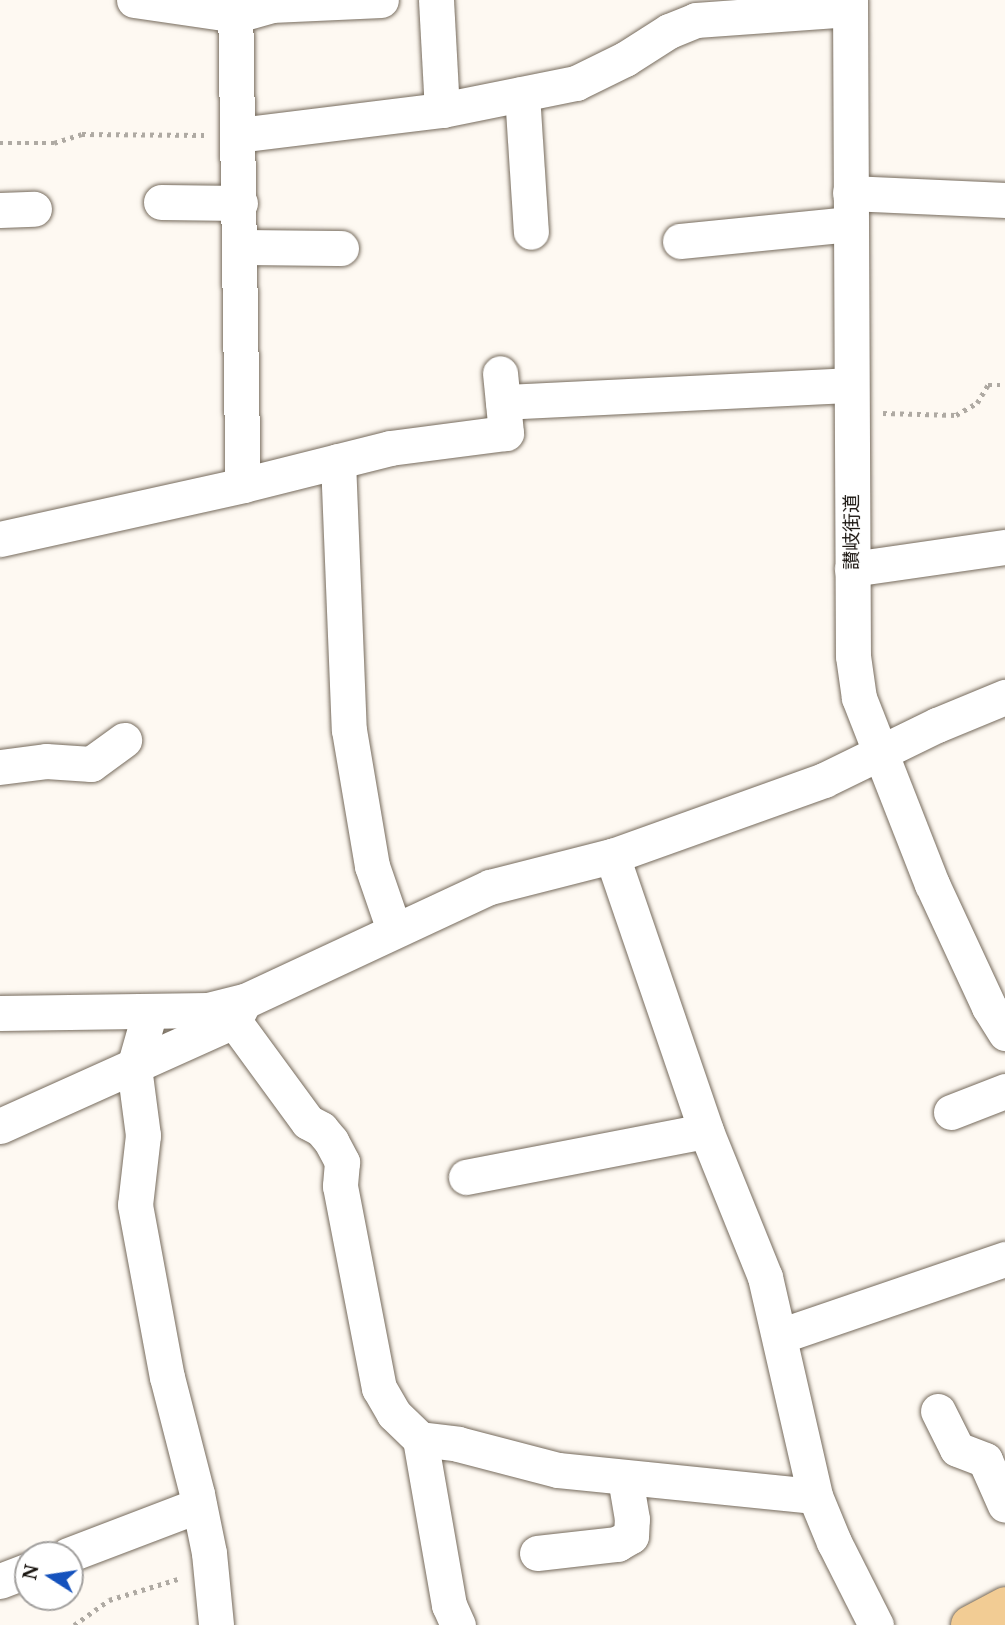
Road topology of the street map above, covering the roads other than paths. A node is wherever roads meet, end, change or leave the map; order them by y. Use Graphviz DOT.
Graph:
graph roads {
  1 [pos="134,0"];
  2 [pos="381,0"];
  3 [pos="436,0"];
  4 [pos="850,4"];
  5 [pos="236,7"];
  6 [pos="522,93"];
  7 [pos="442,110"];
  8 [pos="238,135"];
  9 [pos="1005,200"];
  10 [pos="161,202"];
  11 [pos="240,203"];
  12 [pos="850,209"];
  13 [pos="531,232"];
  14 [pos="680,241"];
  15 [pos="240,247"];
  16 [pos="341,248"];
  17 [pos="851,399"];
  18 [pos="338,461"];
  19 [pos="243,485"];
  20 [pos="0,539"];
  21 [pos="1005,547"];
  22 [pos="852,569"];
  23 [pos="1005,697"];
  24 [pos="124,740"];
  25 [pos="880,752"];
  26 [pos="0,767"];
  27 [pos="611,856"];
  28 [pos="394,930"];
  29 [pos="150,1011"];
  30 [pos="239,1011"];
  31 [pos="0,1013"];
  32 [pos="1005,1033"];
  33 [pos="134,1067"];
  34 [pos="1005,1091"];
  35 [pos="951,1112"];
  36 [pos="0,1126"];
  37 [pos="706,1131"];
  38 [pos="466,1177"];
  39 [pos="1005,1259"];
  40 [pos="780,1336"];
  41 [pos="938,1411"];
  42 [pos="420,1439"];
  43 [pos="625,1478"];
  44 [pos="815,1496"];
  45 [pos="199,1505"];
  46 [pos="1005,1505"];
  47 [pos="84,1549"];
  48 [pos="537,1553"];
  49 [pos="1005,1606"];
  50 [pos="216,1625"];
  51 [pos="458,1625"];
  52 [pos="876,1625"];
  53 [pos="970,1625"];
  1 -- 5 [label="street"];
  2 -- 5 [label="street"];
  3 -- 7 [label="street"];
  4 -- 6 [label="street"];
  4 -- 12 [label="street, 讃岐街道"];
  5 -- 8 [label="street"];
  6 -- 7 [label="street"];
  6 -- 13 [label="street"];
  7 -- 8 [label="street"];
  8 -- 11 [label="street"];
  9 -- 12 [label="street"];
  10 -- 11 [label="street"];
  11 -- 15 [label="street"];
  12 -- 14 [label="street"];
  12 -- 17 [label="street, 讃岐街道"];
  15 -- 16 [label="street"];
  15 -- 19 [label="street"];
  17 -- 18 [label="street"];
  17 -- 22 [label="street, 讃岐街道"];
  18 -- 19 [label="street"];
  18 -- 28 [label="street"];
  19 -- 20 [label="street"];
  21 -- 22 [label="street"];
  22 -- 25 [label="street, 讃岐街道"];
  23 -- 25 [label="street"];
  24 -- 26 [label="street"];
  25 -- 27 [label="street"];
  25 -- 32 [label="street, 讃岐街道"];
  27 -- 28 [label="street"];
  27 -- 37 [label="street"];
  28 -- 30 [label="street"];
  29 -- 30 [label="street"];
  29 -- 31 [label="street"];
  29 -- 33 [label="street"];
  30 -- 33 [label="street"];
  30 -- 42 [label="street"];
  33 -- 36 [label="street"];
  33 -- 45 [label="street"];
  34 -- 35 [label="street"];
  37 -- 38 [label="street"];
  37 -- 40 [label="street"];
  39 -- 40 [label="street"];
  40 -- 44 [label="street"];
  41 -- 46 [label="street"];
  42 -- 43 [label="street"];
  42 -- 51 [label="street"];
  43 -- 44 [label="street"];
  43 -- 48 [label="street"];
  44 -- 52 [label="street"];
  45 -- 47 [label="street"];
  45 -- 50 [label="street"];
  49 -- 53 [label="main road"];
}
